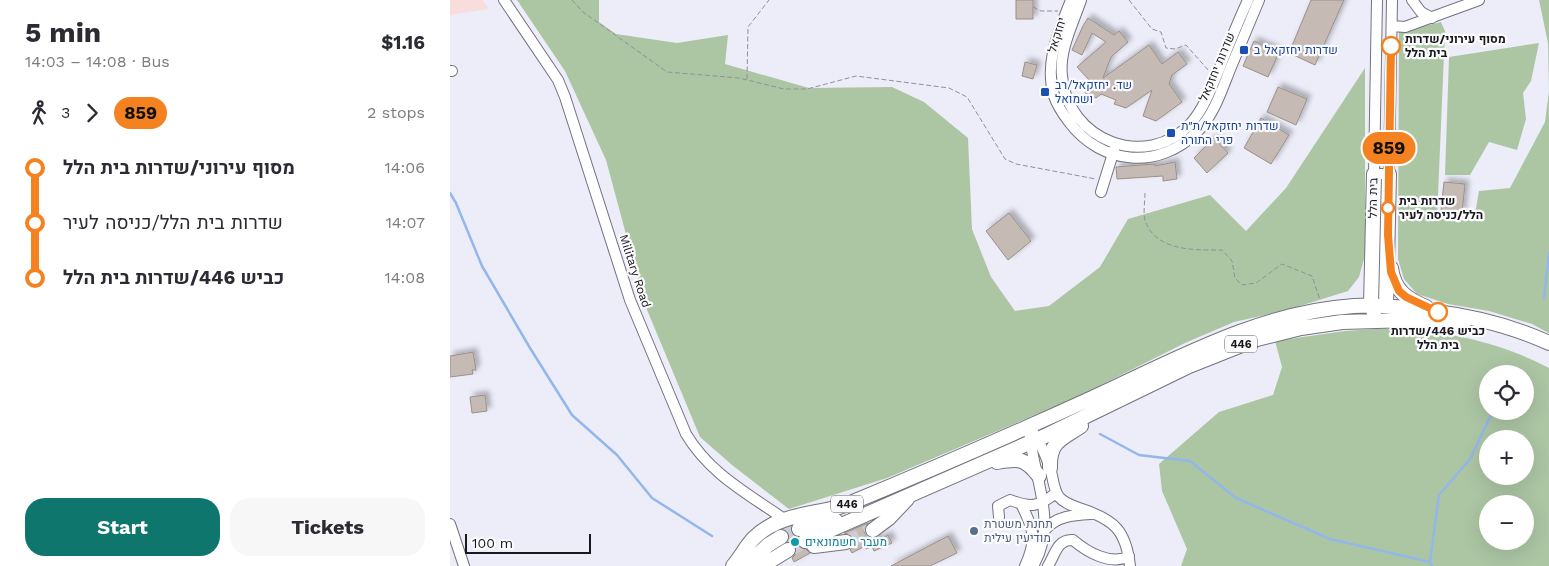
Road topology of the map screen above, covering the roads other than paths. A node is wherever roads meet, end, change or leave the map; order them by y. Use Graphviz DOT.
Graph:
graph roads {
  1 [pos="504,0"];
  2 [pos="1071,0"];
  3 [pos="1082,0"];
  4 [pos="1377,0"];
  5 [pos="1392,0"];
  6 [pos="1412,0"];
  7 [pos="1479,0"];
  8 [pos="1252,2"];
  9 [pos="1432,18"];
  10 [pos="1392,26"];
  11 [pos="1114,149"];
  12 [pos="1374,174"];
  13 [pos="1389,174"];
  14 [pos="1101,192"];
  15 [pos="1388,235"];
  16 [pos="1372,262"];
  17 [pos="1371,306"];
  18 [pos="1386,306"];
  19 [pos="1329,309"];
  20 [pos="1439,312"];
  21 [pos="1378,320"];
  22 [pos="1549,343"];
  23 [pos="1549,351"];
  24 [pos="1135,391"];
  25 [pos="1029,427"];
  26 [pos="1034,440"];
  27 [pos="974,466"];
  28 [pos="1044,472"];
  29 [pos="1056,493"];
  30 [pos="915,494"];
  31 [pos="1044,502"];
  32 [pos="1020,504"];
  33 [pos="1097,514"];
  34 [pos="1000,517"];
  35 [pos="784,520"];
  36 [pos="450,524"];
  37 [pos="873,530"];
  38 [pos="1044,534"];
  39 [pos="806,540"];
  40 [pos="846,542"];
  41 [pos="786,547"];
  42 [pos="1129,561"];
  43 [pos="464,566"];
  44 [pos="733,566"];
  45 [pos="746,566"];
  46 [pos="750,566"];
  47 [pos="762,566"];
  48 [pos="774,566"];
  49 [pos="1025,566"];
  50 [pos="1033,566"];
  51 [pos="1041,566"];
  52 [pos="1048,566"];
  53 [pos="1055,566"];
  1 -- 35 [label="street, Military Road"];
  2 -- 11 [label="street, שדרות יחזקאל"];
  3 -- 11 [label="street, יחזקאל"];
  4 -- 12 [label="street, בית הלל"];
  5 -- 10 [label="street, בית הלל"];
  6 -- 9 [label="street"];
  7 -- 9 [label="street"];
  8 -- 11 [label="street, שדרות יחזקאל"];
  8 -- 11 [label="street, שדרות יחזקאל"];
  9 -- 10 [label="street"];
  10 -- 13 [label="street, בית הלל"];
  11 -- 14 [label="street"];
  12 -- 13 [label="street"];
  12 -- 16 [label="main road, בית הלל"];
  13 -- 15 [label="main road, בית הלל"];
  15 -- 18 [label="main road, בית הלל"];
  15 -- 20 [label="main road"];
  16 -- 17 [label="main road, בית הלל"];
  16 -- 19 [label="main road"];
  17 -- 18 [label="main road, 446"];
  17 -- 19 [label="main road, 446"];
  17 -- 21 [label="main road"];
  18 -- 20 [label="main road, 446"];
  18 -- 21 [label="main road"];
  19 -- 25 [label="main road, 446"];
  20 -- 22 [label="main road, 446"];
  21 -- 23 [label="main road, 446"];
  21 -- 24 [label="main road, 446"];
  24 -- 26 [label="main road, 446"];
  24 -- 28 [label="main road"];
  25 -- 26 [label="street"];
  25 -- 35 [label="main road, 446"];
  26 -- 27 [label="main road, 446"];
  26 -- 28 [label="street"];
  27 -- 28 [label="main road"];
  27 -- 30 [label="main road, 446"];
  28 -- 29 [label="street"];
  28 -- 31 [label="street"];
  29 -- 31 [label="street"];
  29 -- 33 [label="street"];
  30 -- 37 [label="main road, 446"];
  30 -- 39 [label="main road, 446"];
  30 -- 39 [label="main road, 446"];
  31 -- 32 [label="street"];
  31 -- 38 [label="street"];
  32 -- 34 [label="street"];
  32 -- 49 [label="street"];
  33 -- 38 [label="street"];
  33 -- 42 [label="street"];
  35 -- 44 [label="main road, 446"];
  36 -- 43 [label="street"];
  38 -- 50 [label="street"];
  38 -- 51 [label="street"];
  39 -- 40 [label="main road"];
  41 -- 45 [label="main road"];
  41 -- 46 [label="main road"];
  41 -- 47 [label="main road"];
  41 -- 48 [label="main road"];
  42 -- 52 [label="street"];
  52 -- 53 [label="street"];
}
